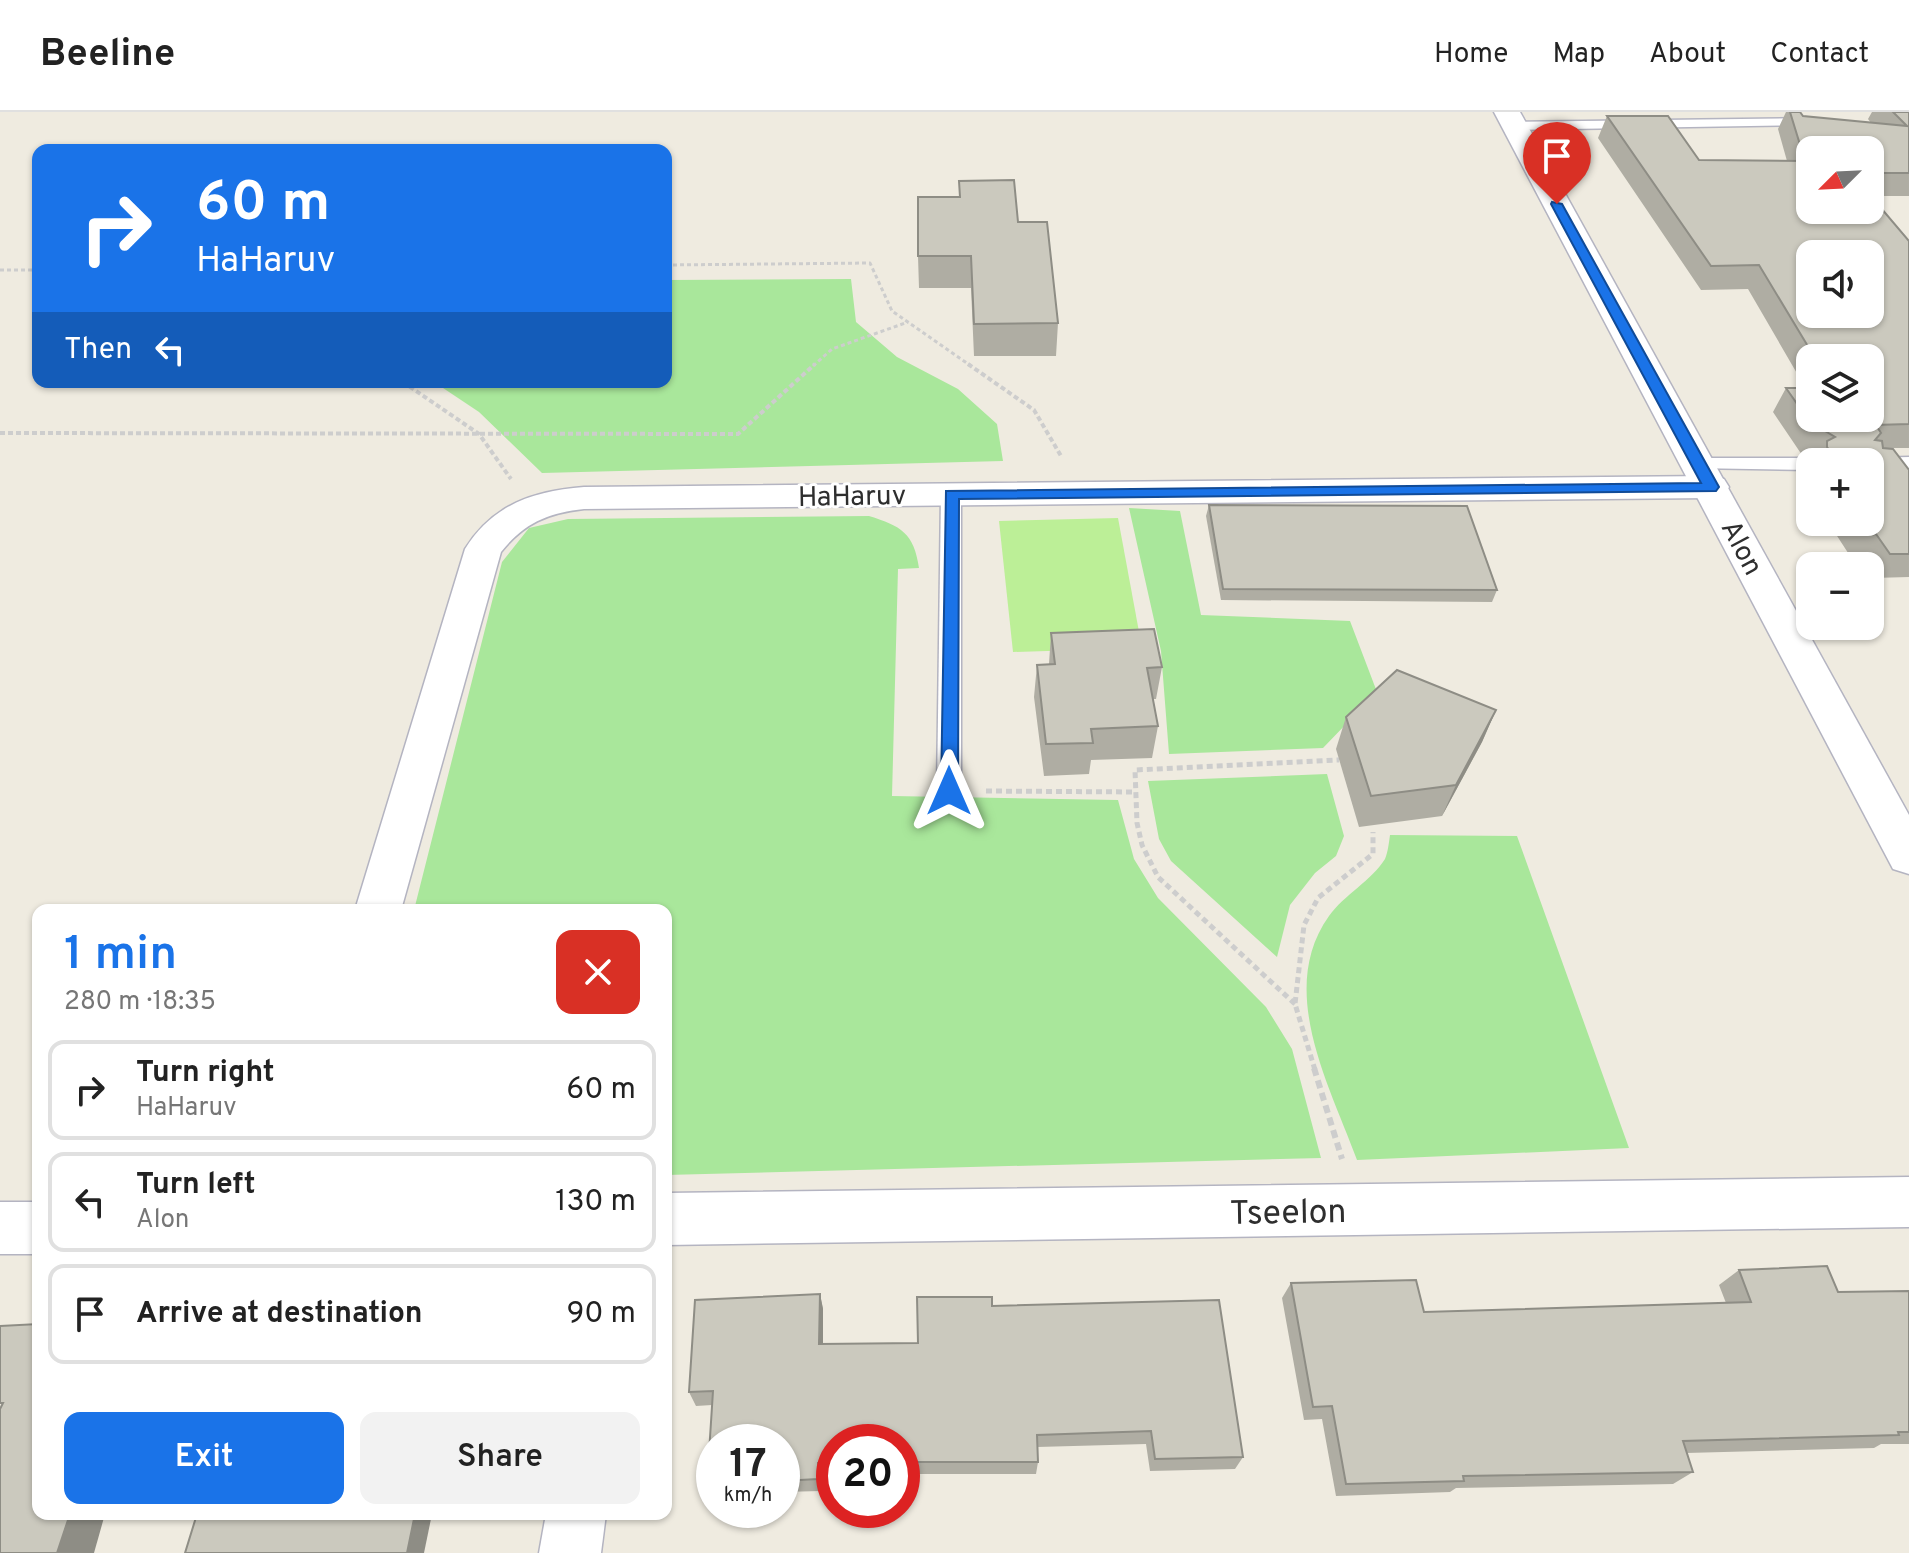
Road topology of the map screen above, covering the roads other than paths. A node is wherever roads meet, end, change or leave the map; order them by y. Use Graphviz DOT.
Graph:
graph roads {
  1 [pos="1510,119"];
  2 [pos="1827,122"];
  3 [pos="1909,463"];
  4 [pos="1884,464"];
  5 [pos="1796,466"];
  6 [pos="1705,476"];
  7 [pos="951,494"];
  8 [pos="949,791"];
  9 [pos="1909,856"];
  10 [pos="380,904"];
  11 [pos="1909,1202"];
  12 [pos="672,1219"];
  13 [pos="0,1228"];
  14 [pos="32,1228"];
  15 [pos="575,1520"];
  16 [pos="570,1553"];
  1 -- 2 [label="lane"];
  1 -- 6 [label="street, Alon"];
  3 -- 4 [label="lane"];
  5 -- 6 [label="lane"];
  6 -- 7 [label="street, HaHaruv"];
  6 -- 9 [label="street, Alon"];
  7 -- 8 [label="lane"];
  7 -- 10 [label="street, HaHaruv"];
  11 -- 12 [label="street, Tseelon"];
  13 -- 14 [label="street"];
  15 -- 16 [label="street"];
}
